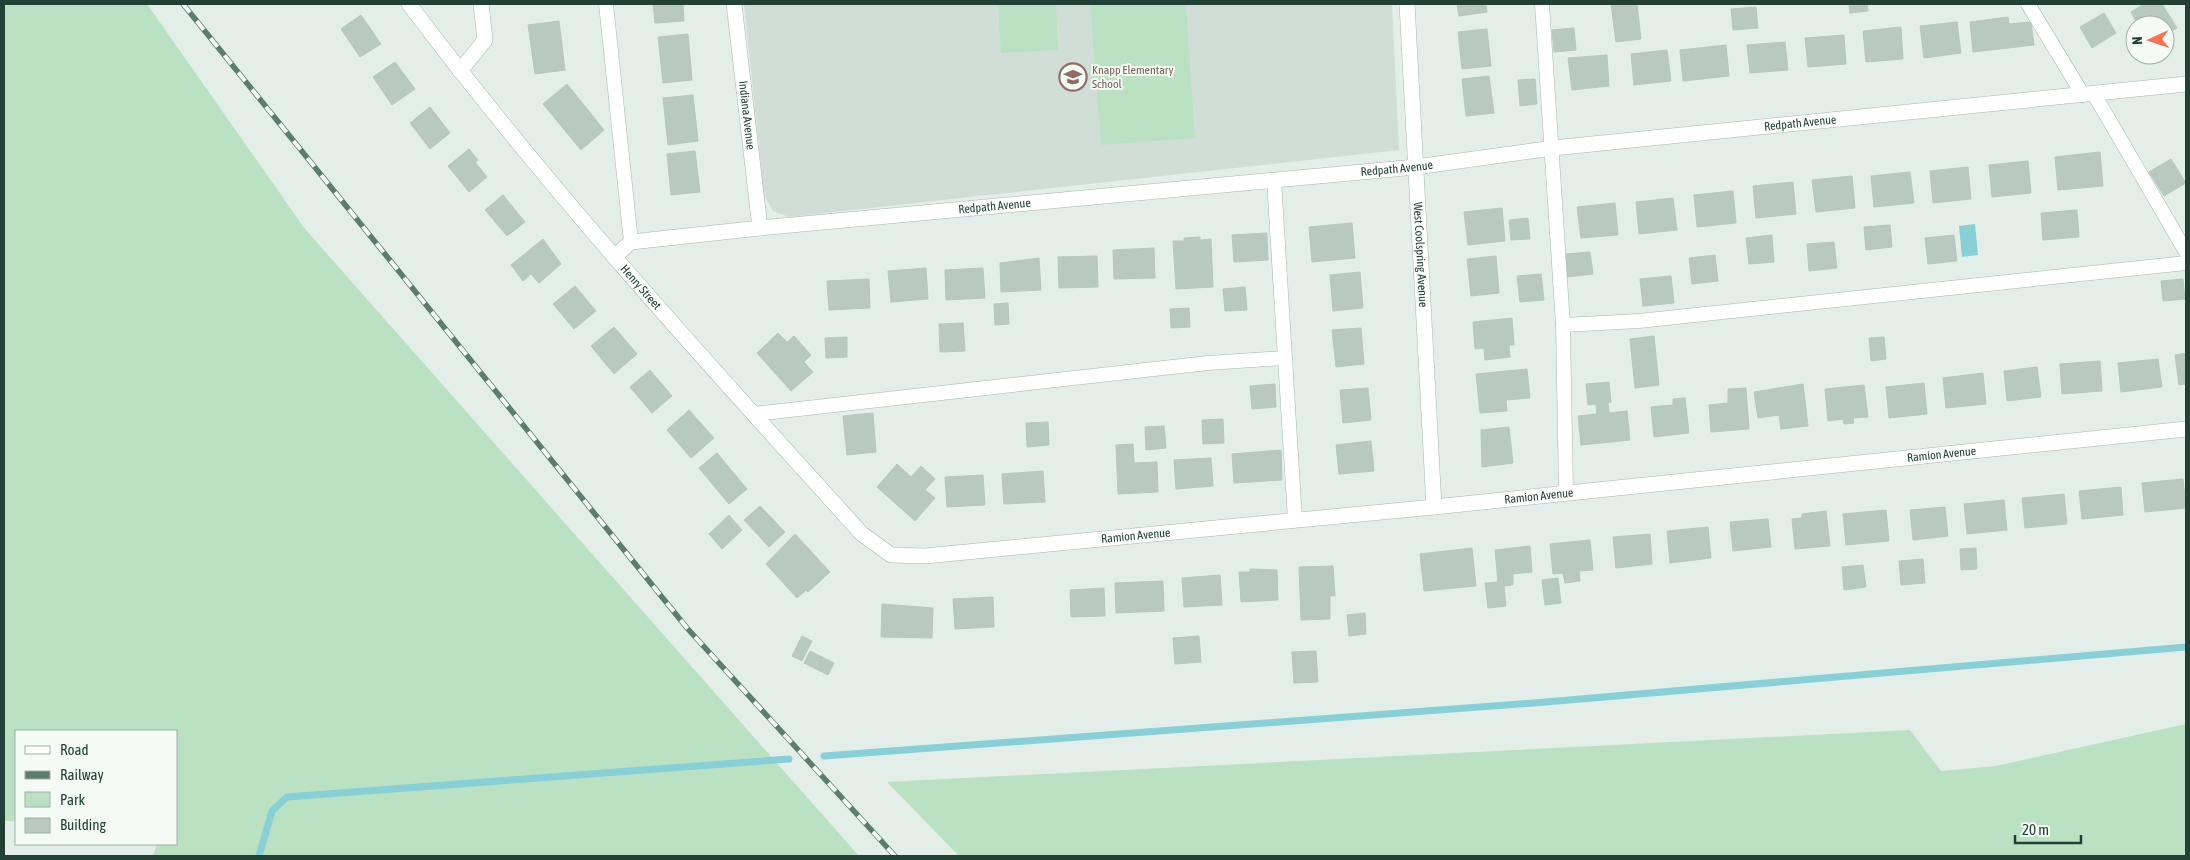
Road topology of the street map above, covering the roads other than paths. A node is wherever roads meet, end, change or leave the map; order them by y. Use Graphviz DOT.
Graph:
graph roads {
  1 [pos="409,4"];
  2 [pos="481,4"];
  3 [pos="606,4"];
  4 [pos="734,4"];
  5 [pos="1407,4"];
  6 [pos="1542,4"];
  7 [pos="2028,4"];
  8 [pos="460,71"];
  9 [pos="2186,84"];
  10 [pos="2089,94"];
  11 [pos="1552,148"];
  12 [pos="1416,167"];
  13 [pos="1274,180"];
  14 [pos="760,228"];
  15 [pos="631,242"];
  16 [pos="2186,252"];
  17 [pos="614,257"];
  18 [pos="2186,263"];
  19 [pos="1563,325"];
  20 [pos="1285,358"];
  21 [pos="754,414"];
  22 [pos="2186,429"];
  23 [pos="1566,494"];
  24 [pos="1434,507"];
  25 [pos="1295,520"];
  26 [pos="892,555"];
  1 -- 8 [label="street, Henry Street"];
  2 -- 8 [label="street"];
  3 -- 15 [label="lane"];
  4 -- 14 [label="street, Indiana Avenue"];
  5 -- 12 [label="street, West Coolspring Avenue"];
  6 -- 11 [label="lane"];
  7 -- 10 [label="lane"];
  8 -- 17 [label="street, Henry Street"];
  9 -- 10 [label="street, Redpath Avenue"];
  10 -- 11 [label="street, Redpath Avenue"];
  10 -- 16 [label="lane"];
  11 -- 12 [label="street, Redpath Avenue"];
  11 -- 19 [label="lane"];
  12 -- 13 [label="street, Redpath Avenue"];
  12 -- 24 [label="street, West Coolspring Avenue"];
  13 -- 14 [label="street, Redpath Avenue"];
  13 -- 20 [label="lane"];
  14 -- 15 [label="street, Redpath Avenue"];
  15 -- 17 [label="street"];
  17 -- 21 [label="street, Henry Street"];
  18 -- 19 [label="lane"];
  19 -- 23 [label="lane"];
  20 -- 21 [label="lane"];
  20 -- 25 [label="lane"];
  21 -- 26 [label="street, Henry Street"];
  22 -- 23 [label="street, Ramion Avenue"];
  23 -- 24 [label="street, Ramion Avenue"];
  24 -- 25 [label="street, Ramion Avenue"];
  25 -- 26 [label="street, Ramion Avenue"];
}
